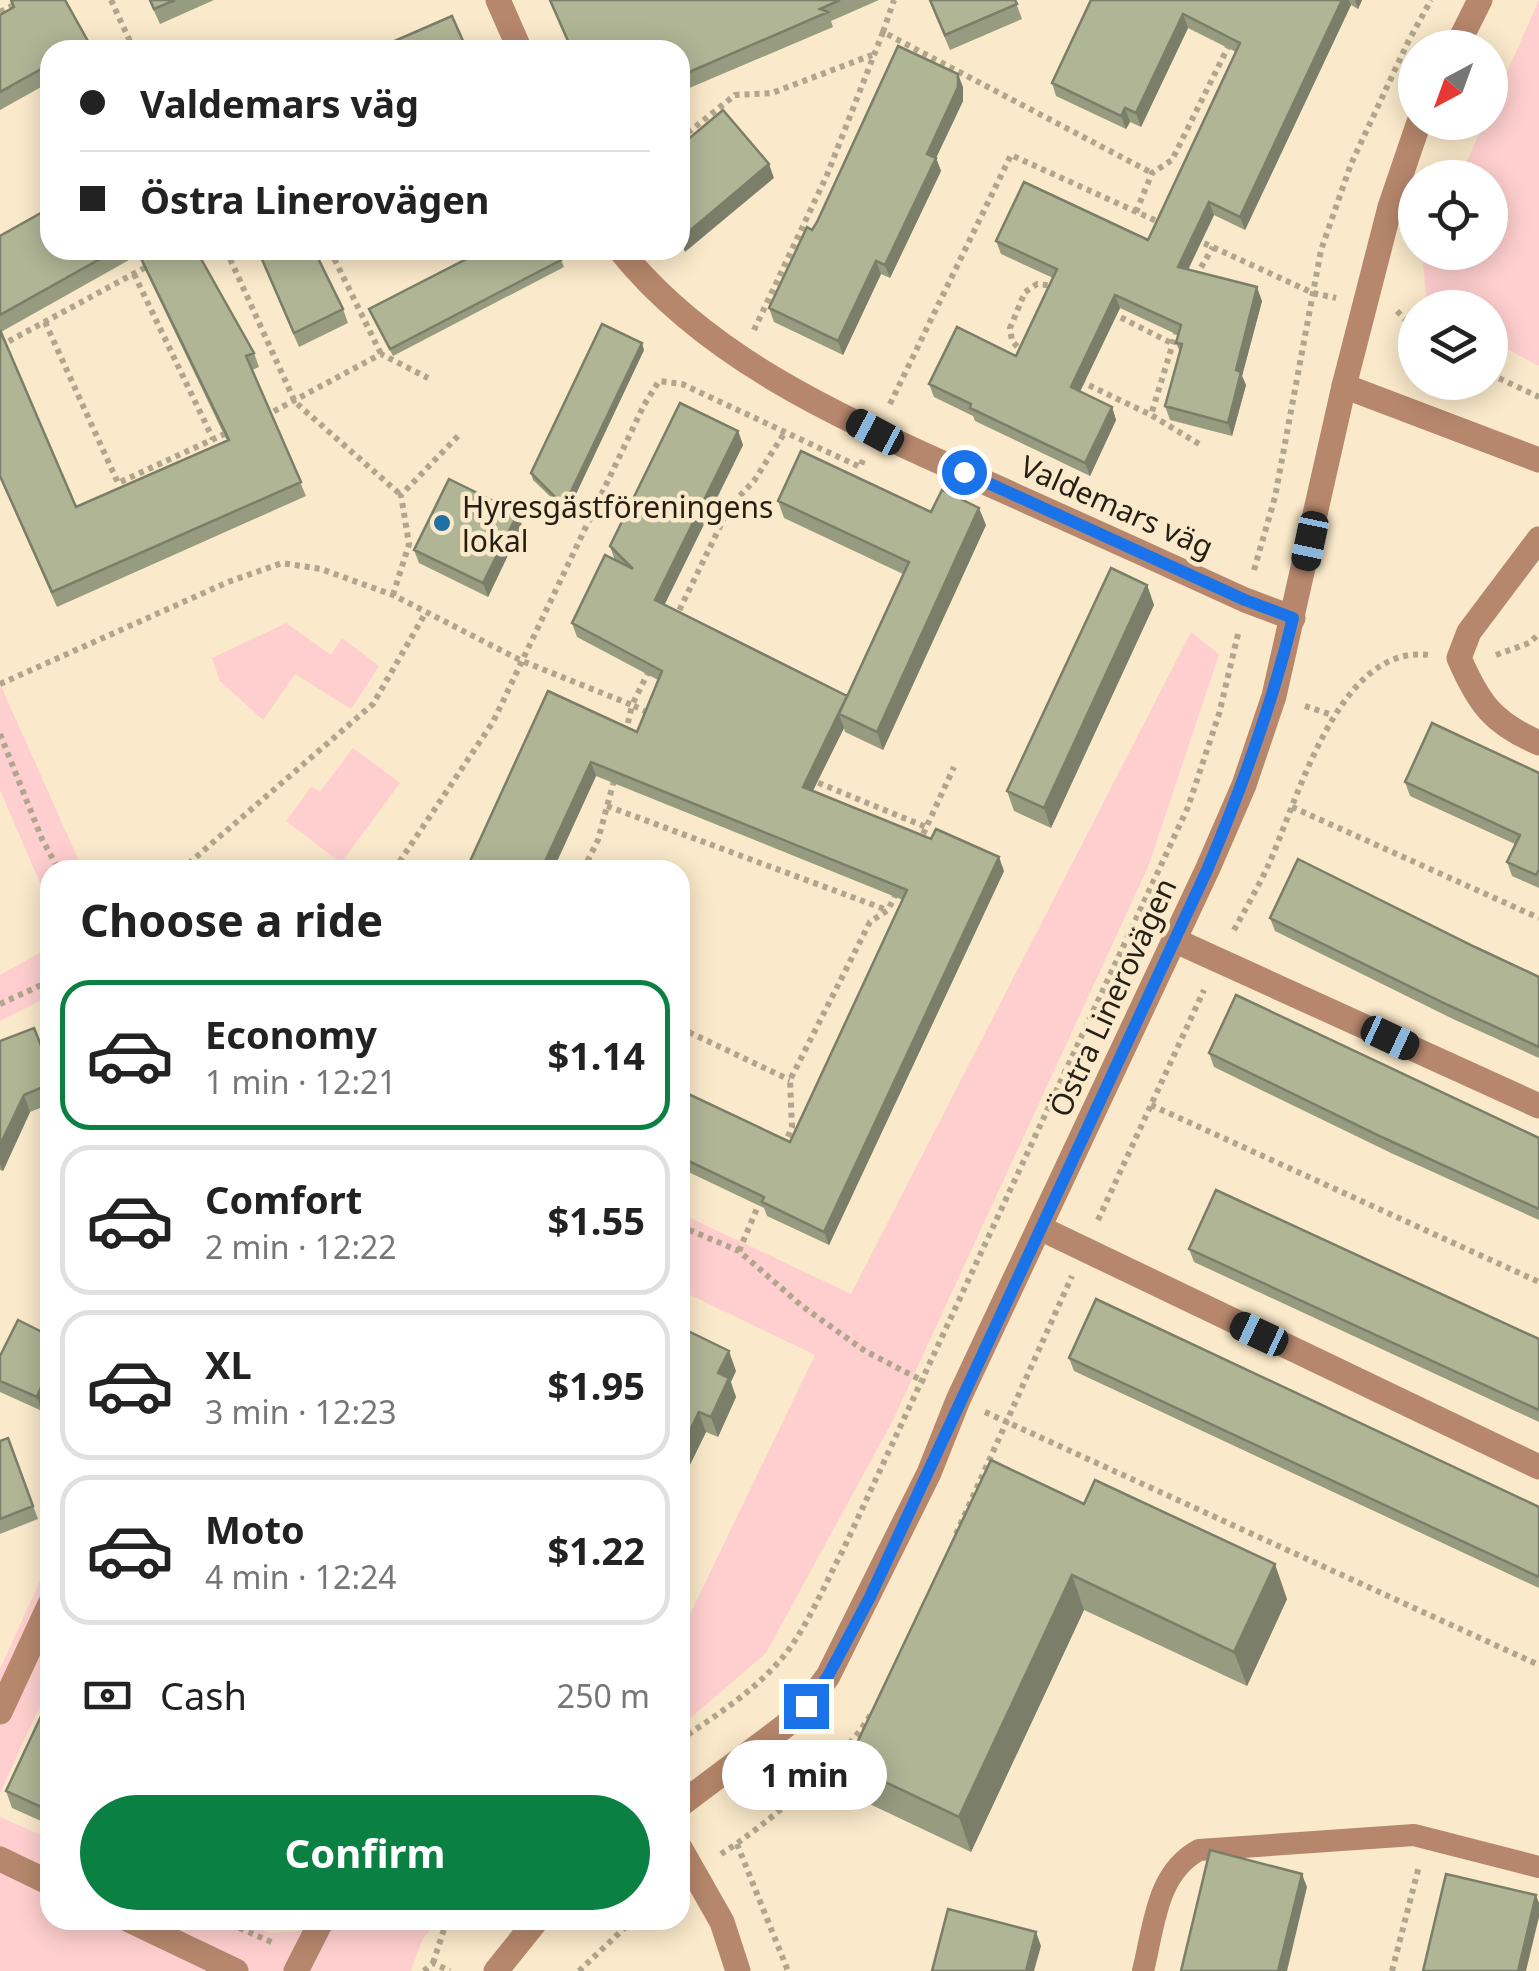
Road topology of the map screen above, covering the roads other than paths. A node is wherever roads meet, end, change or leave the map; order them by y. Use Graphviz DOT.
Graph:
graph roads {
  1 [pos="498,0"];
  2 [pos="1480,0"];
  3 [pos="1465,30"];
  4 [pos="516,40"];
  5 [pos="1413,140"];
  6 [pos="628,260"];
  7 [pos="1344,386"];
  8 [pos="1539,460"];
  9 [pos="1539,539"];
  10 [pos="1293,618"];
  11 [pos="1539,743"];
  12 [pos="1174,940"];
  13 [pos="1539,1106"];
  14 [pos="1040,1228"];
  15 [pos="1539,1467"];
  16 [pos="40,1626"];
  17 [pos="0,1712"];
  18 [pos="690,1797"];
  19 [pos="0,1859"];
  20 [pos="690,1866"];
  21 [pos="1539,1866"];
  22 [pos="40,1877"];
  23 [pos="150,1930"];
  24 [pos="317,1930"];
  25 [pos="529,1930"];
  26 [pos="236,1971"];
  27 [pos="296,1971"];
  28 [pos="496,1971"];
  29 [pos="738,1971"];
  30 [pos="1143,1971"];
  1 -- 4 [label="street"];
  2 -- 3 [label="street"];
  5 -- 7 [label="street, Östra Linerovägen"];
  6 -- 10 [label="street, Valdemars väg"];
  7 -- 8 [label="street"];
  7 -- 10 [label="street, Östra Linerovägen"];
  9 -- 11 [label="street"];
  10 -- 12 [label="street, Östra Linerovägen"];
  12 -- 13 [label="street"];
  12 -- 14 [label="street, Östra Linerovägen"];
  14 -- 15 [label="street"];
  14 -- 18 [label="street, Östra Linerovägen"];
  16 -- 17 [label="street"];
  19 -- 22 [label="street"];
  20 -- 29 [label="street"];
  21 -- 30 [label="lane"];
  23 -- 26 [label="street"];
  24 -- 27 [label="street"];
  25 -- 28 [label="street"];
}
